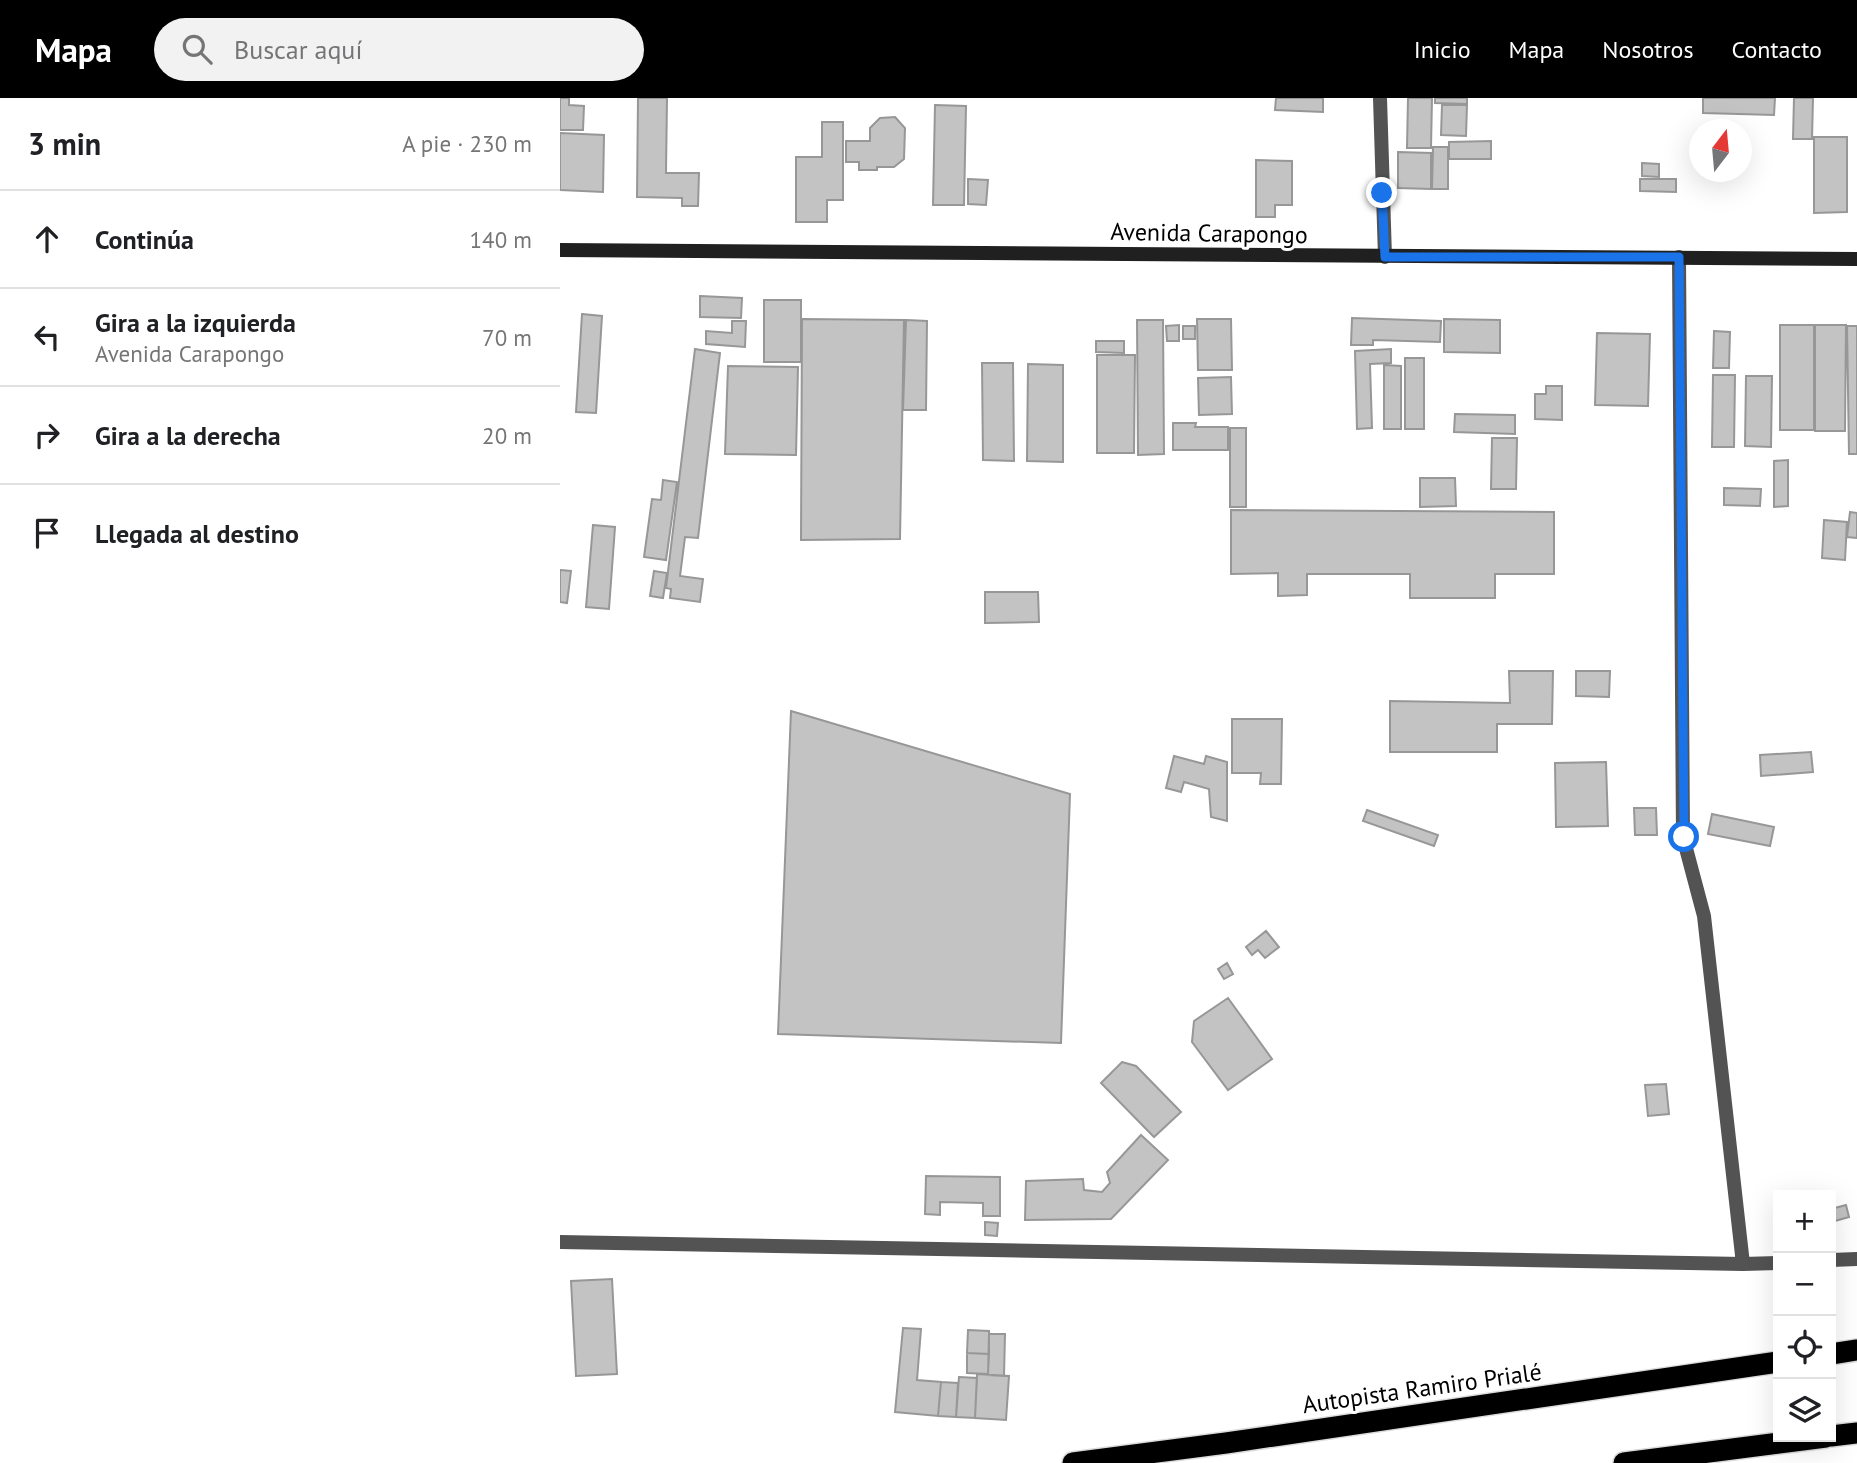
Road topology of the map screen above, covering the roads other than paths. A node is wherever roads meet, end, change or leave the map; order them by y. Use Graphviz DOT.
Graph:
graph roads {
  1 [pos="1380,98"];
  2 [pos="560,250"];
  3 [pos="1385,257"];
  4 [pos="1679,257"];
  5 [pos="1857,259"];
  6 [pos="560,1242"];
  7 [pos="1857,1259"];
  8 [pos="1836,1260"];
  9 [pos="1773,1263"];
  10 [pos="1744,1265"];
  11 [pos="1857,1350"];
  12 [pos="1836,1353"];
  13 [pos="1773,1363"];
  14 [pos="1857,1433"];
  15 [pos="1836,1435"];
  16 [pos="1783,1442"];
  17 [pos="1073,1463"];
  18 [pos="1624,1463"];
  1 -- 3 [label="street"];
  2 -- 3 [label="street, Avenida Carapongo"];
  3 -- 4 [label="street, Avenida Carapongo"];
  4 -- 5 [label="street, Avenida Carapongo"];
  4 -- 10 [label="street"];
  6 -- 10 [label="street"];
  7 -- 8 [label="street"];
  9 -- 10 [label="street"];
  11 -- 12 [label="highway"];
  13 -- 17 [label="highway, Autopista Ramiro Prialé"];
  14 -- 15 [label="highway"];
  16 -- 18 [label="highway"];
}
